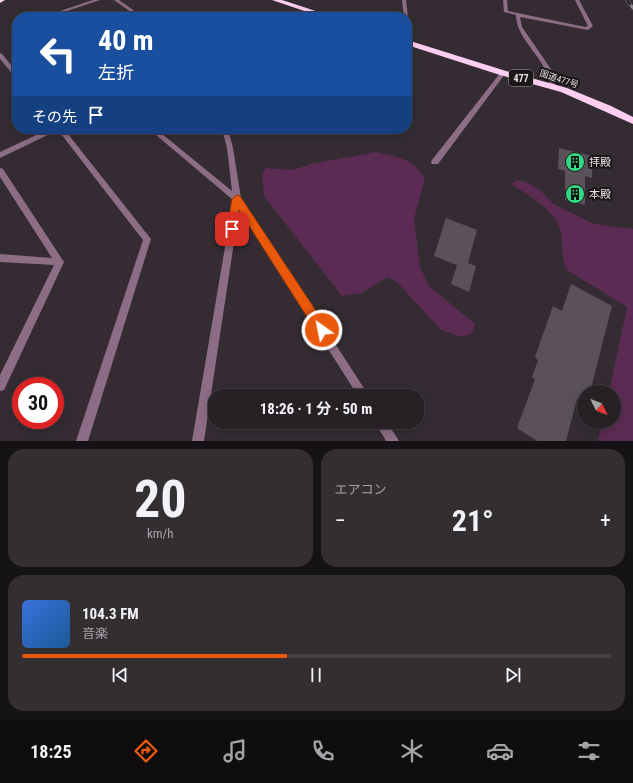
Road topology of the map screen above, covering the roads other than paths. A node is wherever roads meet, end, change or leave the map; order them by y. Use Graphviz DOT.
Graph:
graph roads {
  1 [pos="98,0"];
  2 [pos="116,0"];
  3 [pos="275,0"];
  4 [pos="404,0"];
  5 [pos="506,0"];
  6 [pos="577,0"];
  7 [pos="60,12"];
  8 [pos="134,12"];
  9 [pos="314,12"];
  10 [pos="405,12"];
  11 [pos="518,15"];
  12 [pos="412,43"];
  13 [pos="0,56"];
  14 [pos="12,70"];
  15 [pos="503,73"];
  16 [pos="553,87"];
  17 [pos="633,121"];
  18 [pos="44,134"];
  19 [pos="64,134"];
  20 [pos="158,134"];
  21 [pos="226,134"];
  22 [pos="0,155"];
  23 [pos="435,162"];
  24 [pos="0,171"];
  25 [pos="237,199"];
  26 [pos="0,258"];
  27 [pos="60,262"];
  28 [pos="0,386"];
  29 [pos="359,389"];
  30 [pos="385,429"];
  31 [pos="82,441"];
  32 [pos="198,441"];
  33 [pos="393,441"];
  1 -- 7 [label="street"];
  2 -- 8 [label="street"];
  3 -- 9 [label="highway"];
  4 -- 10 [label="street"];
  5 -- 11 [label="street"];
  6 -- 11 [label="street"];
  11 -- 16 [label="street"];
  12 -- 15 [label="highway, 国道477号 / 477"];
  13 -- 14 [label="street"];
  15 -- 16 [label="highway, 国道477号 / 477"];
  15 -- 23 [label="street"];
  16 -- 17 [label="highway, 国道477号 / 477"];
  18 -- 22 [label="street"];
  19 -- 31 [label="street"];
  20 -- 25 [label="street"];
  21 -- 25 [label="street"];
  24 -- 27 [label="street"];
  25 -- 29 [label="street"];
  25 -- 32 [label="street"];
  26 -- 27 [label="street"];
  27 -- 28 [label="street"];
  30 -- 33 [label="street"];
}
